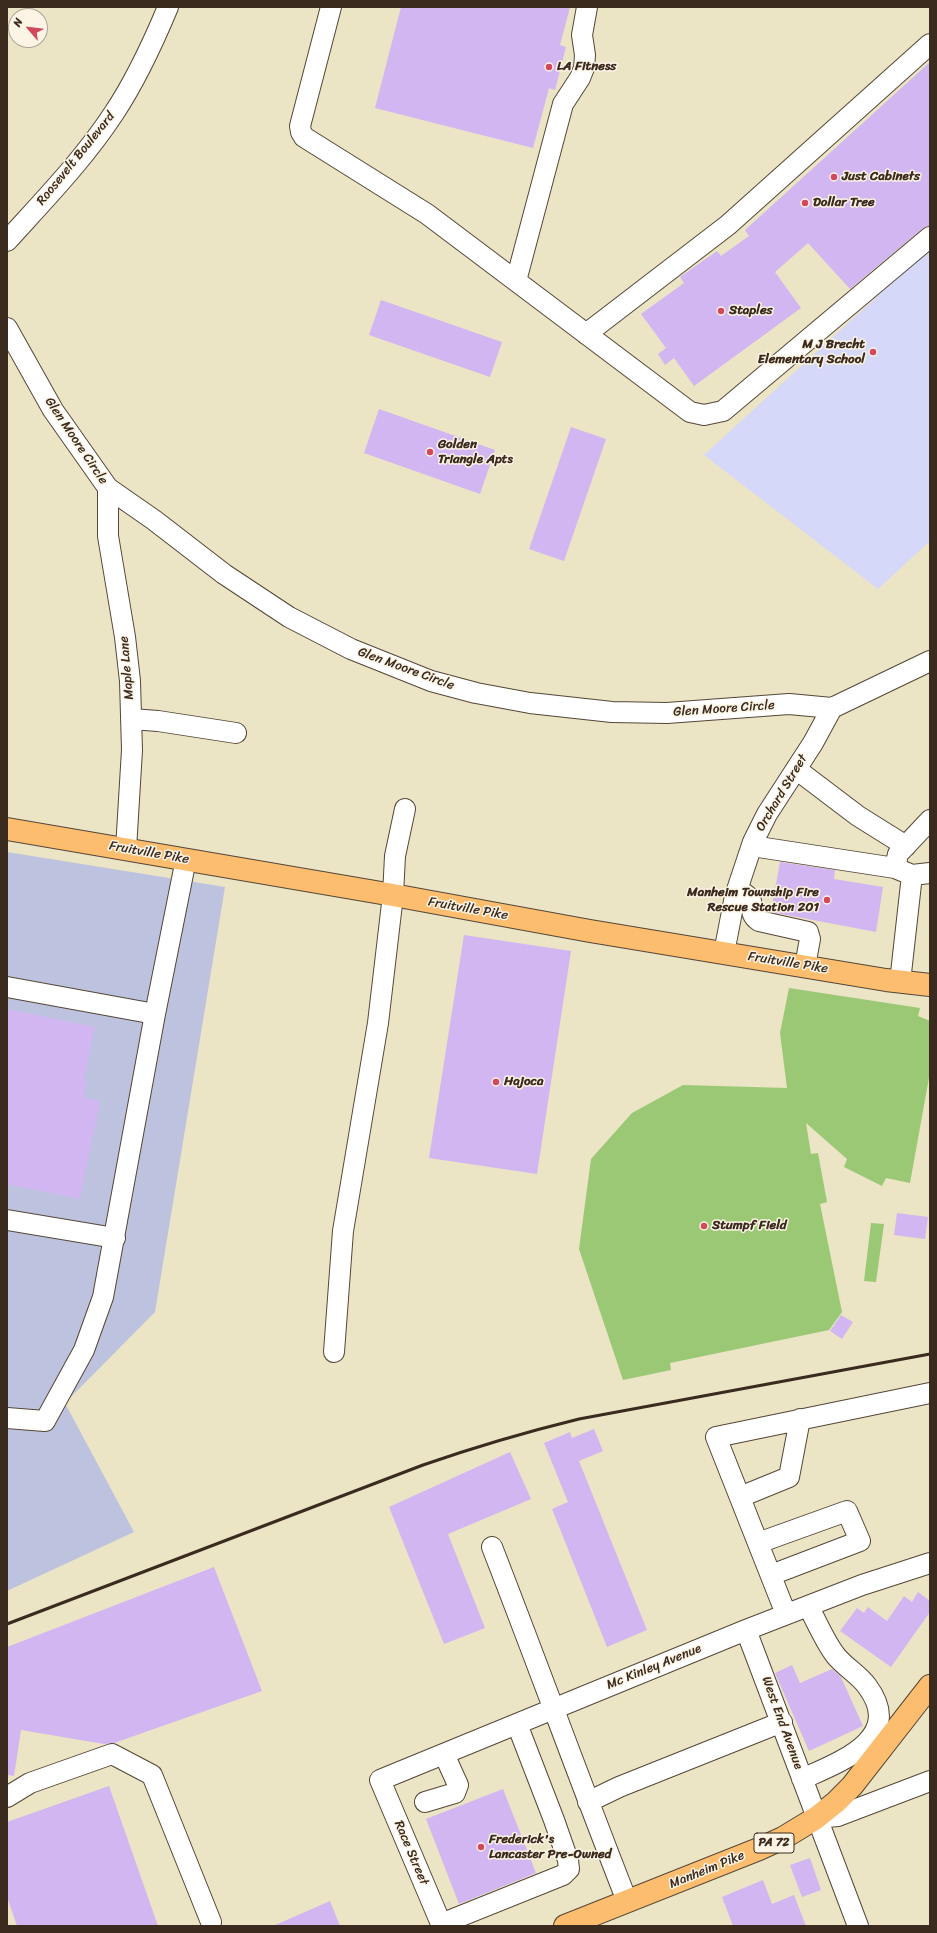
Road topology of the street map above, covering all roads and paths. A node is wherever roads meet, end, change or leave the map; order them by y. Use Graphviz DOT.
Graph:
graph roads {
  1 [pos="168,7"];
  2 [pos="331,7"];
  3 [pos="587,7"];
  4 [pos="930,44"];
  5 [pos="930,237"];
  6 [pos="7,240"];
  7 [pos="516,281"];
  8 [pos="7,328"];
  9 [pos="586,334"];
  10 [pos="108,488"];
  11 [pos="930,661"];
  12 [pos="832,708"];
  13 [pos="131,719"];
  14 [pos="236,733"];
  15 [pos="796,769"];
  16 [pos="405,810"];
  17 [pos="930,820"];
  18 [pos="7,829"];
  19 [pos="752,846"];
  20 [pos="906,846"];
  21 [pos="126,849"];
  22 [pos="186,859"];
  23 [pos="912,872"];
  24 [pos="737,890"];
  25 [pos="393,895"];
  26 [pos="724,953"];
  27 [pos="805,966"];
  28 [pos="900,982"];
  29 [pos="930,985"];
  30 [pos="7,987"];
  31 [pos="155,1014"];
  32 [pos="7,1220"];
  33 [pos="115,1238"];
  34 [pos="334,1352"];
  35 [pos="930,1393"];
  36 [pos="7,1418"];
  37 [pos="800,1419"];
  38 [pos="740,1497"];
  39 [pos="758,1543"];
  40 [pos="492,1547"];
  41 [pos="930,1563"];
  42 [pos="771,1575"];
  43 [pos="808,1606"];
  44 [pos="786,1614"];
  45 [pos="746,1630"];
  46 [pos="930,1686"];
  47 [pos="555,1708"];
  48 [pos="782,1722"];
  49 [pos="517,1724"];
  50 [pos="444,1754"];
  51 [pos="802,1779"];
  52 [pos="380,1780"];
  53 [pos="930,1781"];
  54 [pos="7,1797"];
  55 [pos="425,1802"];
  56 [pos="588,1802"];
  57 [pos="816,1818"];
  58 [pos="628,1901"];
  59 [pos="211,1922"];
  60 [pos="441,1925"];
  61 [pos="565,1926"];
  62 [pos="858,1926"];
  1 -- 6 [label="street, Roosevelt Boulevard"];
  2 -- 7 [label="street"];
  3 -- 7 [label="street"];
  4 -- 9 [label="street"];
  5 -- 9 [label="street"];
  7 -- 9 [label="street"];
  8 -- 10 [label="street, Glen Moore Circle"];
  10 -- 12 [label="street, Glen Moore Circle"];
  10 -- 13 [label="street, Maple Lane"];
  11 -- 12 [label="street"];
  12 -- 15 [label="street, Orchard Street"];
  13 -- 14 [label="street"];
  13 -- 21 [label="street, Maple Lane"];
  15 -- 19 [label="street, Orchard Street"];
  15 -- 20 [label="street"];
  16 -- 25 [label="street"];
  17 -- 20 [label="street"];
  18 -- 21 [label="main road, Fruitville Pike"];
  19 -- 23 [label="street"];
  19 -- 24 [label="street, Orchard Street"];
  20 -- 23 [label="street"];
  21 -- 22 [label="main road, Fruitville Pike"];
  22 -- 25 [label="main road, Fruitville Pike"];
  22 -- 31 [label="street"];
  23 -- 28 [label="street"];
  24 -- 26 [label="street, Orchard Street"];
  24 -- 27 [label="street"];
  25 -- 26 [label="main road, Fruitville Pike"];
  25 -- 34 [label="street"];
  26 -- 27 [label="main road, Fruitville Pike"];
  27 -- 28 [label="main road, Fruitville Pike"];
  28 -- 29 [label="main road, Fruitville Pike"];
  30 -- 31 [label="street"];
  31 -- 33 [label="street"];
  32 -- 33 [label="street"];
  33 -- 36 [label="street"];
  35 -- 37 [label="street"];
  37 -- 38 [label="street"];
  37 -- 38 [label="street"];
  38 -- 39 [label="street"];
  39 -- 42 [label="street"];
  39 -- 42 [label="street"];
  40 -- 47 [label="street"];
  41 -- 43 [label="street, Mc Kinley Avenue"];
  42 -- 44 [label="street"];
  43 -- 44 [label="street, Mc Kinley Avenue"];
  43 -- 51 [label="street"];
  44 -- 45 [label="street, Mc Kinley Avenue"];
  45 -- 47 [label="street, Mc Kinley Avenue"];
  45 -- 48 [label="street, West End Avenue"];
  46 -- 57 [label="main road, Manheim Pike / PA 72"];
  47 -- 49 [label="street, Mc Kinley Avenue"];
  47 -- 56 [label="street"];
  48 -- 51 [label="street, West End Avenue"];
  48 -- 56 [label="street"];
  49 -- 50 [label="street, Mc Kinley Avenue"];
  49 -- 60 [label="street"];
  50 -- 52 [label="street, Mc Kinley Avenue"];
  50 -- 55 [label="street"];
  51 -- 57 [label="street, West End Avenue"];
  52 -- 60 [label="street, Race Street"];
  53 -- 57 [label="street"];
  54 -- 59 [label="street"];
  56 -- 58 [label="street"];
  57 -- 58 [label="main road, Manheim Pike / PA 72"];
  57 -- 62 [label="street, West End Avenue"];
  58 -- 61 [label="main road, Manheim Pike / PA 72"];
}
